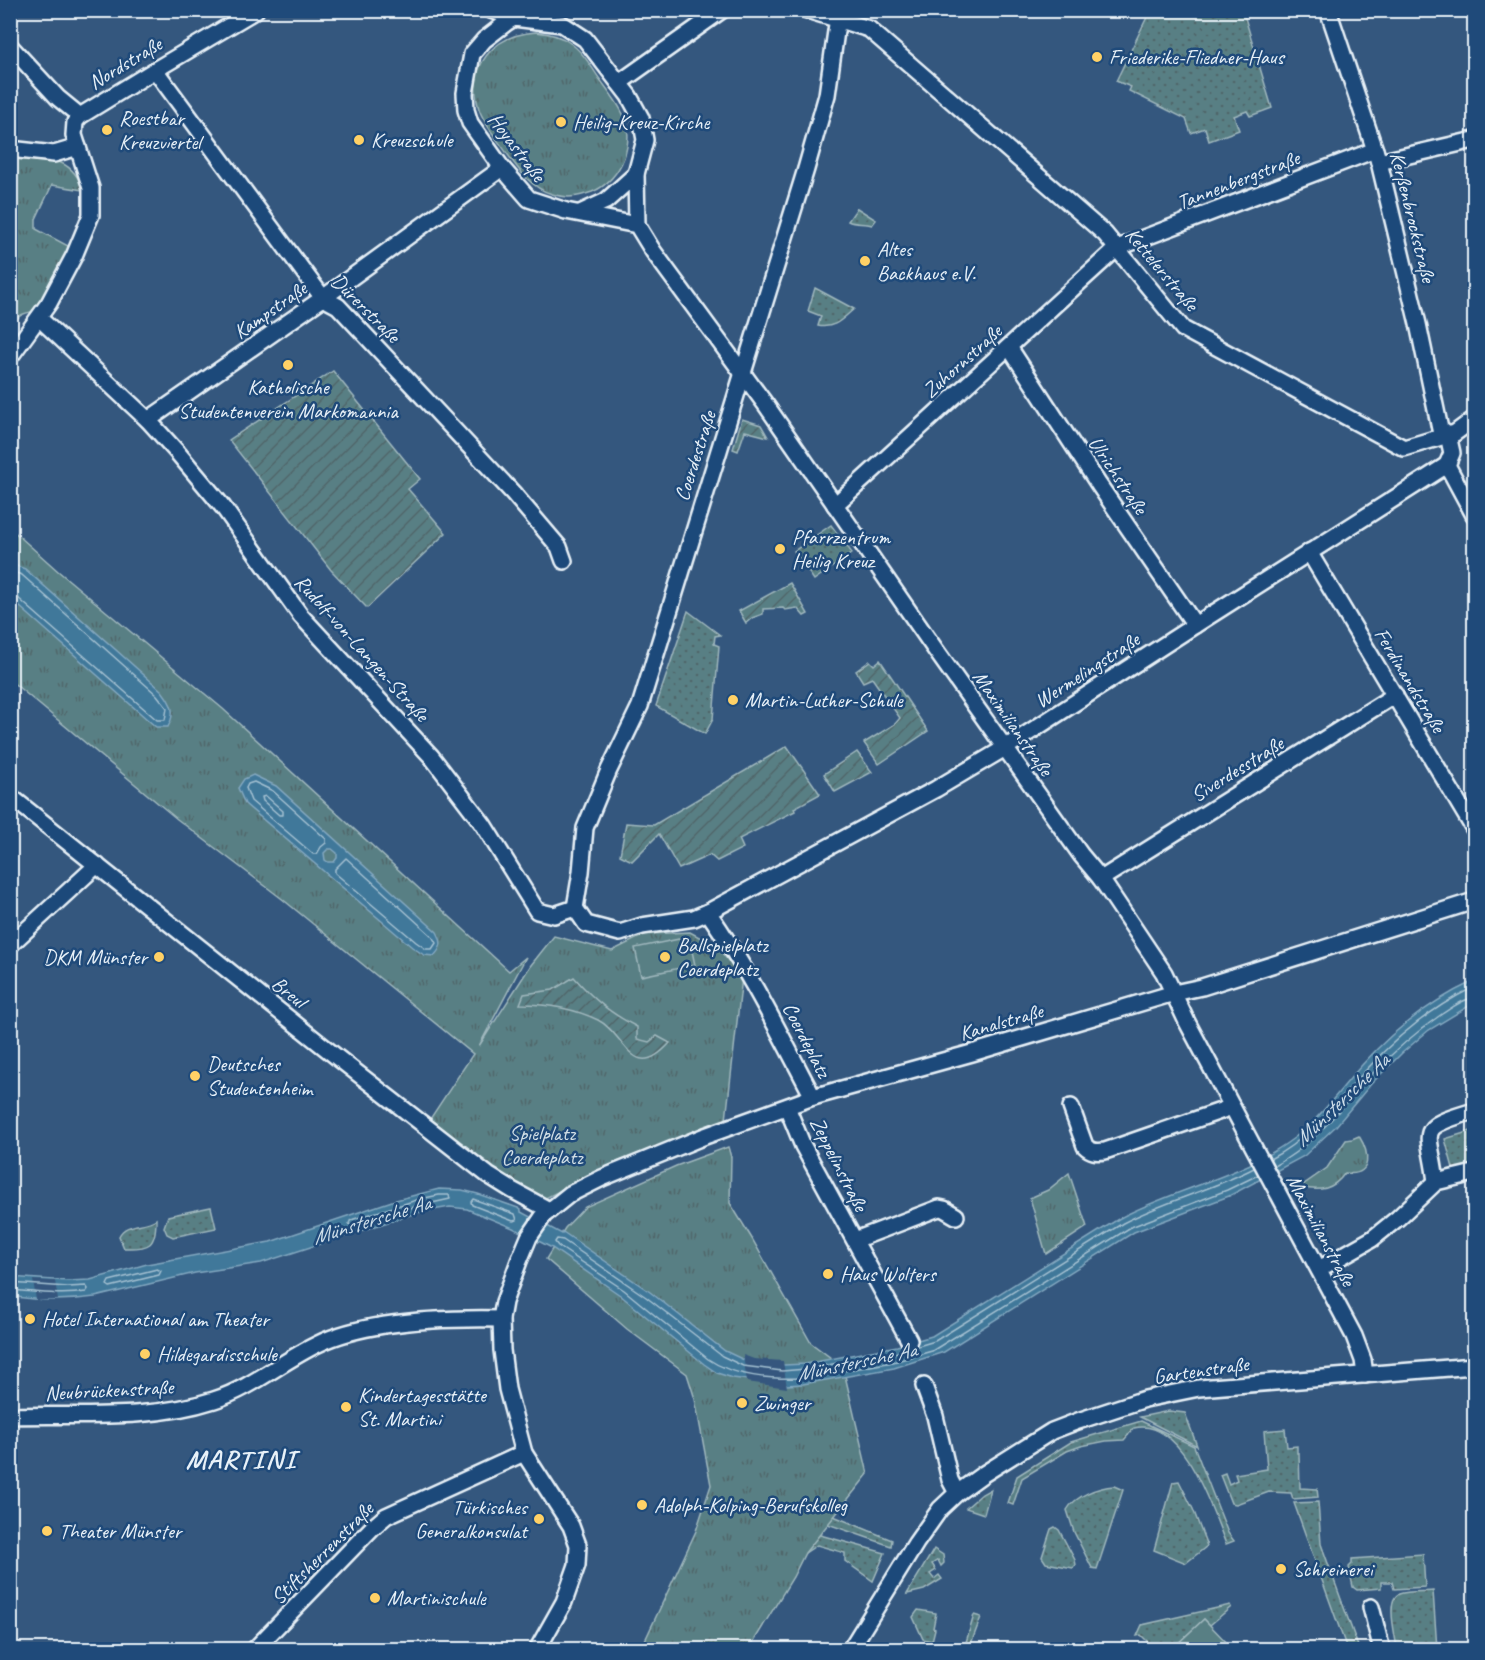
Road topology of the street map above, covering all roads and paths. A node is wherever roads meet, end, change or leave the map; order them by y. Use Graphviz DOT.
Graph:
graph roads {
  1 [pos="256,10"];
  2 [pos="491,10"];
  3 [pos="722,10"];
  4 [pos="807,10"];
  5 [pos="1328,10"];
  6 [pos="838,15"];
  7 [pos="514,18"];
  8 [pos="10,46"];
  9 [pos="154,69"];
  10 [pos="619,83"];
  11 [pos="80,116"];
  12 [pos="1474,140"];
  13 [pos="78,147"];
  14 [pos="10,149"];
  15 [pos="1377,156"];
  16 [pos="502,168"];
  17 [pos="636,174"];
  18 [pos="580,213"];
  19 [pos="637,225"];
  20 [pos="1117,248"];
  21 [pos="323,298"];
  22 [pos="39,318"];
  23 [pos="1009,347"];
  24 [pos="10,357"];
  25 [pos="743,374"];
  26 [pos="148,420"];
  27 [pos="1474,420"];
  28 [pos="1448,435"];
  29 [pos="1447,465"];
  30 [pos="835,505"];
  31 [pos="1474,515"];
  32 [pos="1309,552"];
  33 [pos="564,561"];
  34 [pos="1195,625"];
  35 [pos="1395,695"];
  36 [pos="1005,748"];
  37 [pos="10,796"];
  38 [pos="1474,829"];
  39 [pos="97,865"];
  40 [pos="1101,879"];
  41 [pos="1474,901"];
  42 [pos="575,908"];
  43 [pos="708,912"];
  44 [pos="10,945"];
  45 [pos="1174,993"];
  46 [pos="813,1097"];
  47 [pos="787,1107"];
  48 [pos="1071,1107"];
  49 [pos="1232,1107"];
  50 [pos="1474,1111"];
  51 [pos="1474,1173"];
  52 [pos="1436,1182"];
  53 [pos="544,1215"];
  54 [pos="956,1216"];
  55 [pos="855,1240"];
  56 [pos="1319,1269"];
  57 [pos="501,1319"];
  58 [pos="909,1340"];
  59 [pos="1474,1366"];
  60 [pos="1365,1375"];
  61 [pos="924,1386"];
  62 [pos="10,1416"];
  63 [pos="524,1453"];
  64 [pos="957,1493"];
  65 [pos="1371,1607"];
  66 [pos="254,1650"];
  67 [pos="537,1650"];
  68 [pos="850,1650"];
  69 [pos="1383,1650"];
  1 -- 9 [label="street, Nordstraße"];
  2 -- 7 [label="street"];
  3 -- 10 [label="street"];
  4 -- 6 [label="street, Kettelerstraße"];
  5 -- 15 [label="street, Kerßenbrockstraße"];
  6 -- 20 [label="street, Kettelerstraße"];
  6 -- 25 [label="street, Coerdestraße"];
  7 -- 10 [label="street"];
  7 -- 16 [label="street, Hoyastraße"];
  8 -- 11 [label="street"];
  9 -- 11 [label="street, Nordstraße"];
  9 -- 21 [label="street, Dürerstraße"];
  10 -- 17 [label="street"];
  11 -- 13 [label="street"];
  12 -- 15 [label="street, Tannenbergstraße"];
  13 -- 14 [label="street"];
  13 -- 22 [label="street"];
  15 -- 20 [label="street, Tannenbergstraße"];
  15 -- 28 [label="street, Kerßenbrockstraße"];
  16 -- 18 [label="street, Hoyastraße"];
  16 -- 21 [label="street, Kampstraße"];
  17 -- 18 [label="street"];
  17 -- 19 [label="street"];
  18 -- 19 [label="street, Hoyastraße"];
  19 -- 25 [label="street"];
  20 -- 23 [label="street, Zuhornstraße"];
  20 -- 28 [label="street, Kettelerstraße"];
  21 -- 26 [label="street, Kampstraße"];
  21 -- 33 [label="street, Dürerstraße"];
  22 -- 24 [label="street"];
  22 -- 26 [label="street, Rudolf-von-Langen-Straße"];
  23 -- 30 [label="street, Zuhornstraße"];
  23 -- 34 [label="street, Ulrichstraße"];
  25 -- 30 [label="street, Maximilianstraße"];
  25 -- 42 [label="street, Coerdestraße"];
  26 -- 42 [label="street, Rudolf-von-Langen-Straße"];
  27 -- 28 [label="street, Kettelerstraße"];
  28 -- 29 [label="street"];
  29 -- 31 [label="street"];
  29 -- 32 [label="street, Wermelingstraße"];
  30 -- 36 [label="street, Maximilianstraße"];
  32 -- 34 [label="street, Wermelingstraße"];
  32 -- 35 [label="street, Ferdinandstraße"];
  34 -- 36 [label="street, Wermelingstraße"];
  35 -- 38 [label="street, Ferdinandstraße"];
  35 -- 40 [label="street, Siverdesstraße"];
  36 -- 40 [label="street, Maximilianstraße"];
  36 -- 43 [label="street, Wermelingstraße"];
  37 -- 39 [label="street, Breul"];
  39 -- 44 [label="street"];
  39 -- 53 [label="street, Breul"];
  40 -- 45 [label="street, Maximilianstraße"];
  41 -- 45 [label="street, Kanalstraße"];
  42 -- 43 [label="street"];
  43 -- 46 [label="street, Coerdeplatz"];
  45 -- 46 [label="street, Kanalstraße"];
  45 -- 49 [label="street, Maximilianstraße"];
  46 -- 47 [label="street, Kanalstraße"];
  47 -- 53 [label="street, Kanalstraße"];
  47 -- 55 [label="street, Zeppelinstraße"];
  48 -- 49 [label="street"];
  49 -- 56 [label="street, Maximilianstraße"];
  50 -- 52 [label="street"];
  51 -- 52 [label="street"];
  52 -- 56 [label="street"];
  53 -- 57 [label="street"];
  54 -- 55 [label="street, Zeppelinstraße"];
  55 -- 58 [label="street, Zeppelinstraße"];
  56 -- 60 [label="street, Maximilianstraße"];
  57 -- 62 [label="street, Neubrückenstraße"];
  57 -- 63 [label="street"];
  59 -- 60 [label="street, Gartenstraße"];
  60 -- 64 [label="street, Gartenstraße"];
  61 -- 64 [label="street"];
  63 -- 66 [label="street, Stiftsherrenstraße"];
  63 -- 67 [label="street"];
  64 -- 68 [label="street, Gartenstraße"];
  65 -- 69 [label="street"];
}
